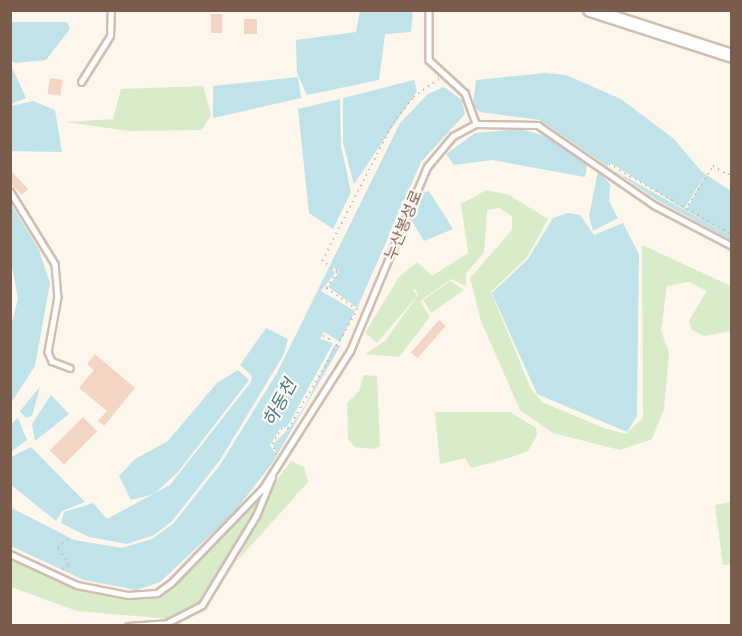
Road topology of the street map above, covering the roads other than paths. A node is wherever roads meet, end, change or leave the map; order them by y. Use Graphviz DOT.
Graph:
graph roads {
  1 [pos="111,10"];
  2 [pos="429,10"];
  3 [pos="590,10"];
  4 [pos="732,56"];
  5 [pos="81,82"];
  6 [pos="476,124"];
  7 [pos="10,191"];
  8 [pos="732,246"];
  9 [pos="70,368"];
  10 [pos="273,473"];
  11 [pos="10,554"];
  12 [pos="128,626"];
  1 -- 5 [label="lane"];
  2 -- 6 [label="lane"];
  3 -- 4 [label="street"];
  6 -- 8 [label="lane"];
  6 -- 10 [label="lane, 누산봉성로"];
  7 -- 9 [label="lane"];
  10 -- 11 [label="lane"];
  10 -- 12 [label="lane"];
}
